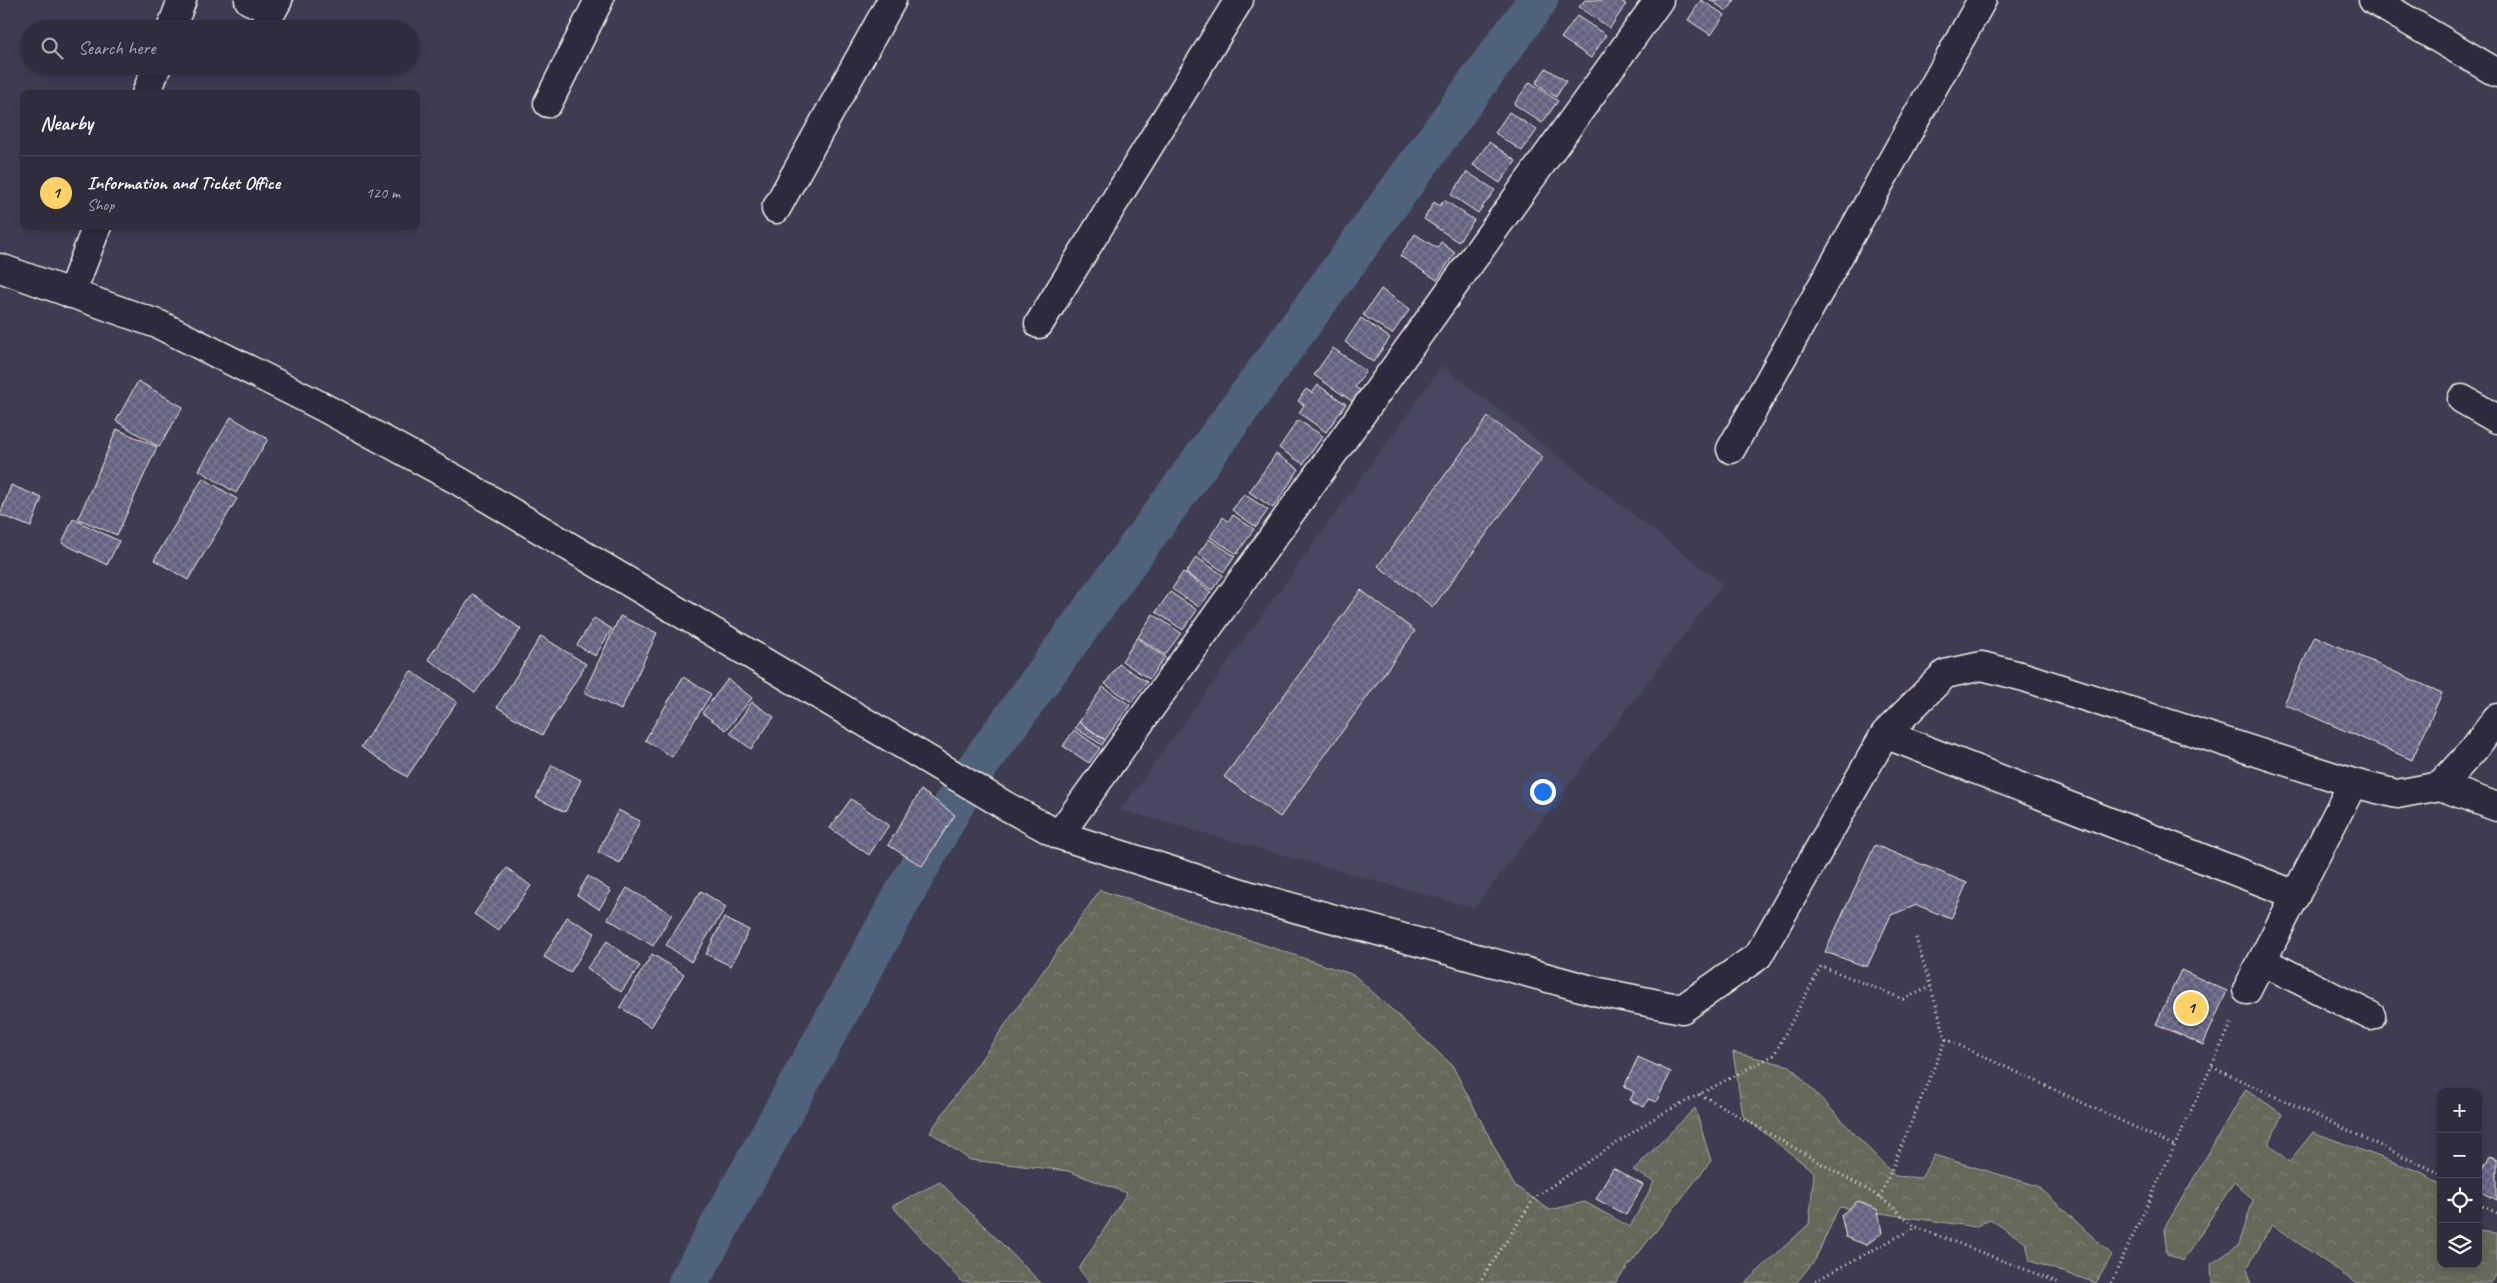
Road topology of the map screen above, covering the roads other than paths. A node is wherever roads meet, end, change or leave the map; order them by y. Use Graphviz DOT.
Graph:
graph roads {
  1 [pos="182,0"];
  2 [pos="249,0"];
  3 [pos="278,0"];
  4 [pos="599,0"];
  5 [pos="892,0"];
  6 [pos="1239,0"];
  7 [pos="1659,0"];
  8 [pos="1982,0"];
  9 [pos="2374,0"];
  10 [pos="174,20"];
  11 [pos="2497,73"];
  12 [pos="153,75"];
  13 [pos="148,90"];
  14 [pos="548,103"];
  15 [pos="776,209"];
  16 [pos="95,230"];
  17 [pos="0,268"];
  18 [pos="71,294"];
  19 [pos="1039,324"];
  20 [pos="2462,400"];
  21 [pos="2497,419"];
  22 [pos="1731,449"];
  23 [pos="2497,718"];
  24 [pos="1885,734"];
  25 [pos="2353,783"];
  26 [pos="2440,786"];
  27 [pos="2497,807"];
  28 [pos="1059,835"];
  29 [pos="2296,895"];
  30 [pos="2262,961"];
  31 [pos="2247,990"];
  32 [pos="2371,1016"];
  1 -- 10 [label="street"];
  2 -- 3 [label="street"];
  4 -- 14 [label="street"];
  5 -- 15 [label="street"];
  6 -- 19 [label="street"];
  7 -- 28 [label="street"];
  8 -- 22 [label="street"];
  9 -- 11 [label="street"];
  12 -- 13 [label="street"];
  16 -- 18 [label="street"];
  17 -- 18 [label="street"];
  18 -- 28 [label="street"];
  20 -- 21 [label="street"];
  23 -- 26 [label="street"];
  24 -- 25 [label="street"];
  24 -- 28 [label="street"];
  24 -- 29 [label="street"];
  25 -- 26 [label="street"];
  25 -- 29 [label="street"];
  26 -- 27 [label="street"];
  29 -- 30 [label="street"];
  30 -- 31 [label="street"];
  30 -- 32 [label="street"];
}
